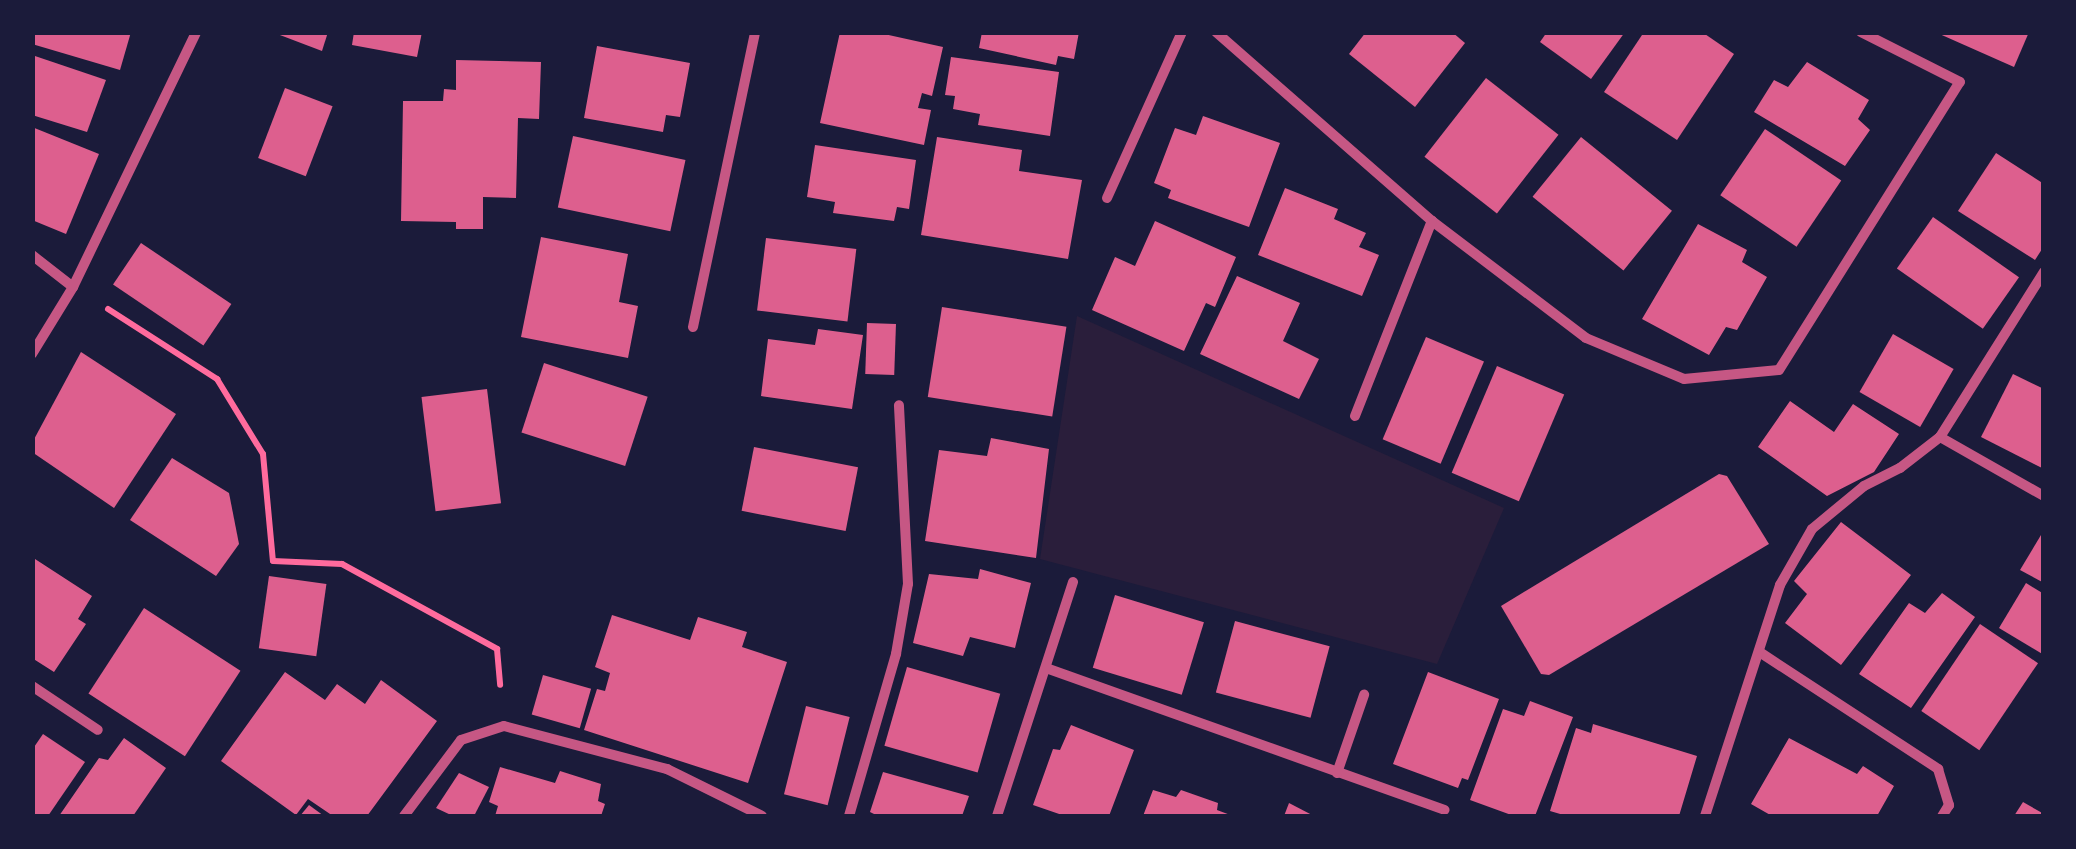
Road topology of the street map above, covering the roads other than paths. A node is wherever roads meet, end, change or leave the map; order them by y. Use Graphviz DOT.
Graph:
graph roads {
  1 [pos="196,32"];
  2 [pos="756,32"];
  3 [pos="1182,32"];
  4 [pos="1216,32"];
  5 [pos="1861,32"];
  6 [pos="1107,198"];
  7 [pos="1432,221"];
  8 [pos="32,254"];
  9 [pos="2044,272"];
  10 [pos="73,287"];
  11 [pos="693,327"];
  12 [pos="32,354"];
  13 [pos="899,405"];
  14 [pos="1355,416"];
  15 [pos="1940,437"];
  16 [pos="2044,496"];
  17 [pos="1073,582"];
  18 [pos="1761,653"];
  19 [pos="1046,668"];
  20 [pos="32,686"];
  21 [pos="1364,695"];
  22 [pos="98,730"];
  23 [pos="1337,772"];
  24 [pos="1444,810"];
  25 [pos="404,816"];
  26 [pos="762,816"];
  27 [pos="850,816"];
  28 [pos="997,816"];
  29 [pos="1705,816"];
  30 [pos="1942,816"];
  1 -- 10 [label="street"];
  2 -- 11 [label="street"];
  3 -- 6 [label="street"];
  4 -- 7 [label="street"];
  5 -- 7 [label="street"];
  7 -- 14 [label="street"];
  8 -- 10 [label="street"];
  9 -- 15 [label="street"];
  10 -- 12 [label="street"];
  13 -- 27 [label="street"];
  15 -- 16 [label="street"];
  15 -- 18 [label="street"];
  17 -- 19 [label="street"];
  18 -- 29 [label="street"];
  18 -- 30 [label="street"];
  19 -- 23 [label="street"];
  19 -- 28 [label="street"];
  20 -- 22 [label="street"];
  21 -- 23 [label="street"];
  23 -- 24 [label="street"];
  25 -- 26 [label="street"];
}
